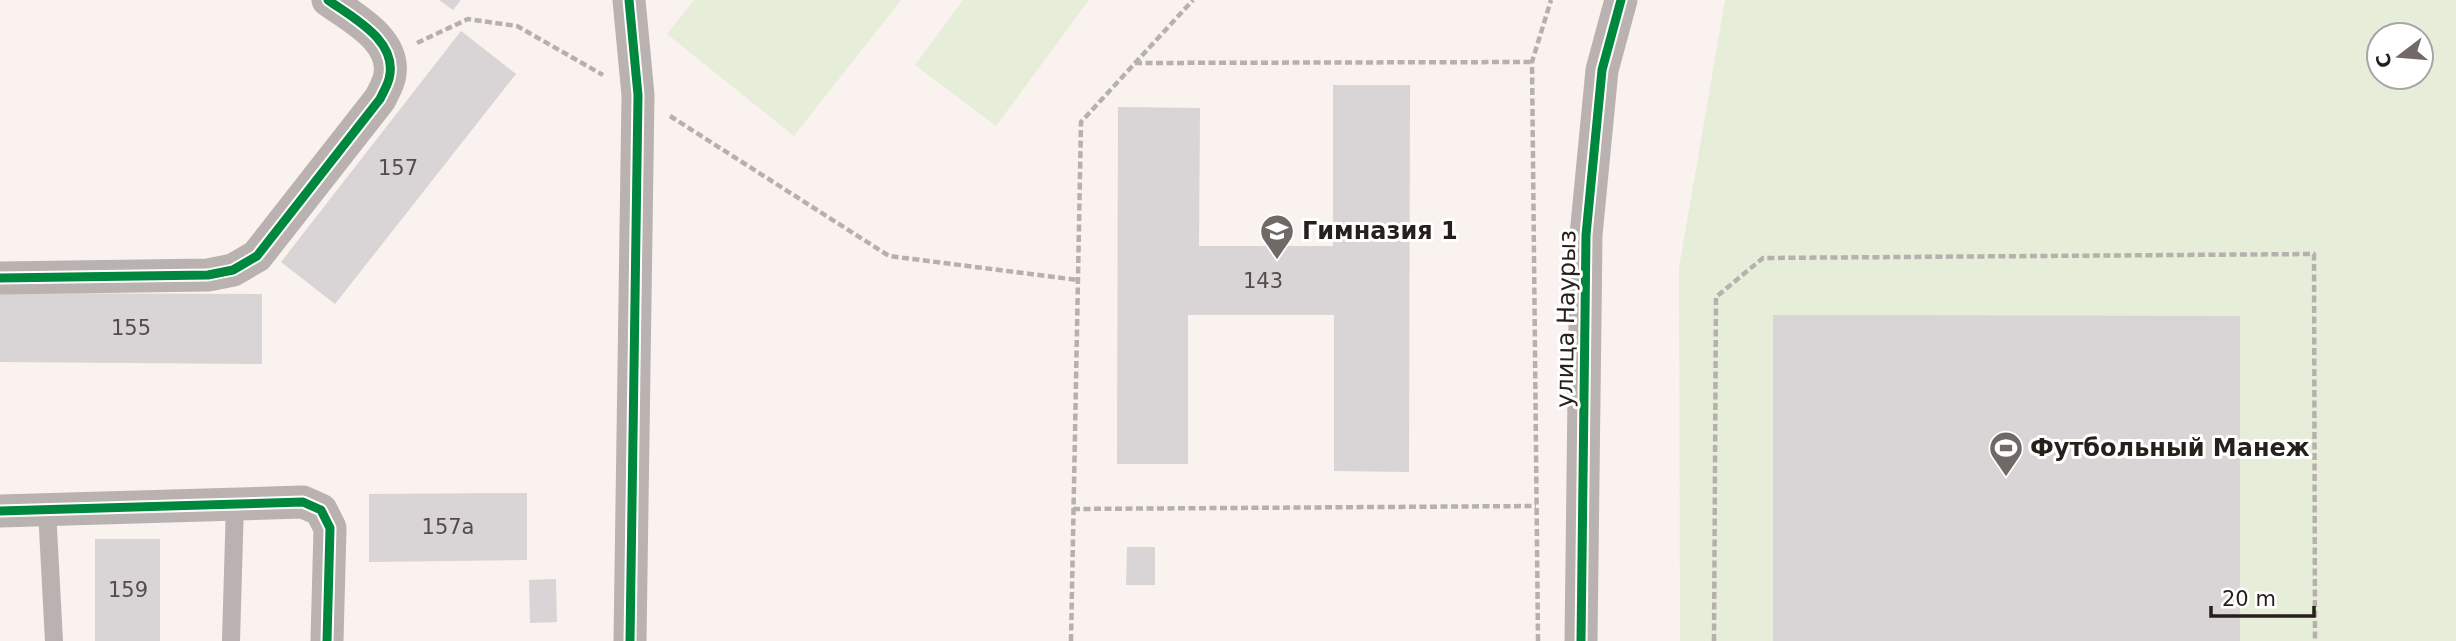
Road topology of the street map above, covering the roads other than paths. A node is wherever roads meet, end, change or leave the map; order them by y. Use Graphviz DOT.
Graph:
graph roads {
  1 [pos="328,0"];
  2 [pos="629,0"];
  3 [pos="1621,0"];
  4 [pos="0,278"];
  5 [pos="235,503"];
  6 [pos="47,510"];
  7 [pos="0,511"];
  8 [pos="54,641"];
  9 [pos="231,641"];
  10 [pos="327,641"];
  11 [pos="630,641"];
  12 [pos="1581,641"];
  1 -- 4 [label="street"];
  2 -- 11 [label="street"];
  3 -- 12 [label="street, улица Наурыз"];
  5 -- 6 [label="street"];
  5 -- 9 [label="lane"];
  5 -- 10 [label="street"];
  6 -- 7 [label="street"];
  6 -- 8 [label="lane"];
}
